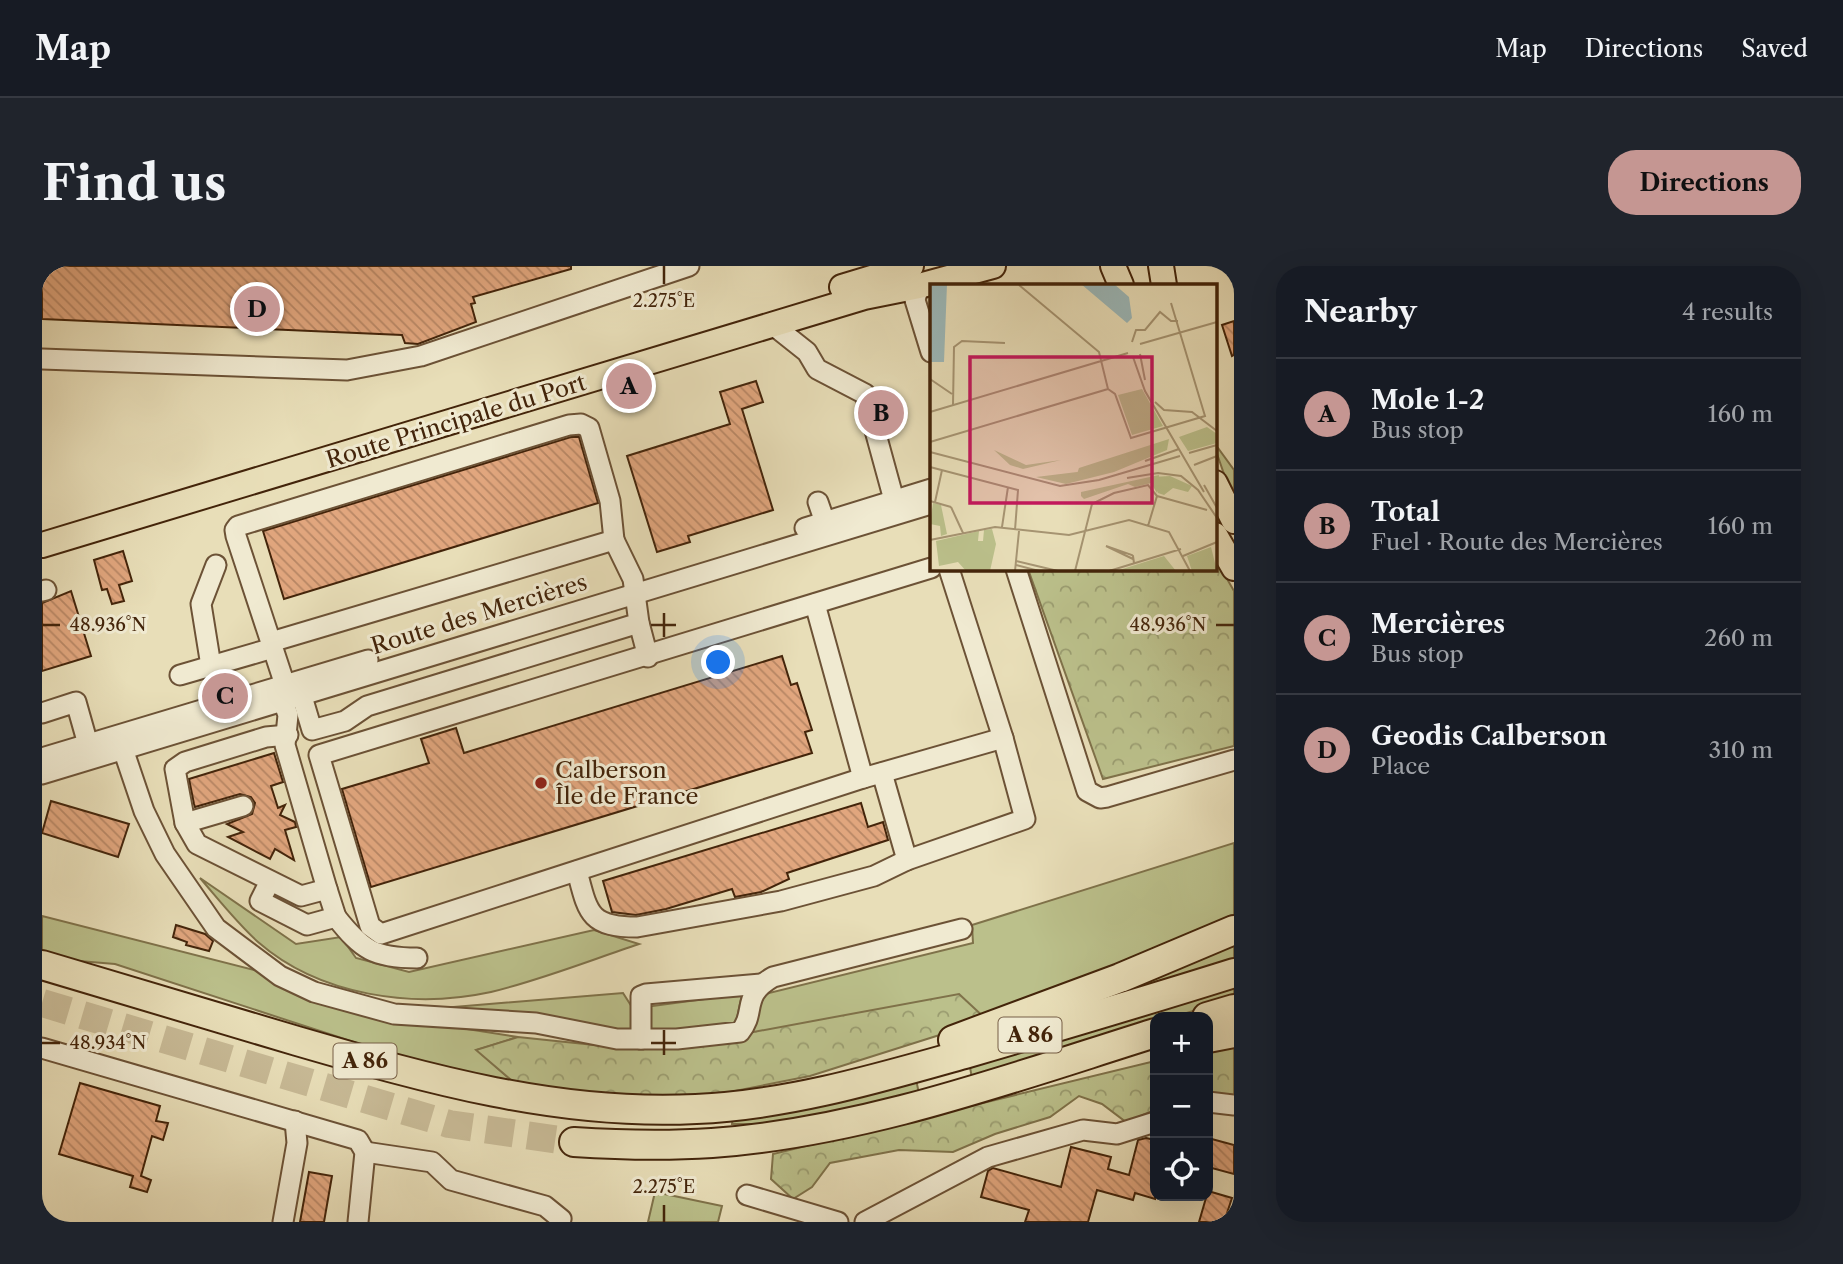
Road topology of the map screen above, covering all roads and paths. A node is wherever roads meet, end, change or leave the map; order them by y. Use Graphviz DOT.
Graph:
graph roads {
  1 [pos="690,266"];
  2 [pos="993,266"];
  3 [pos="1113,266"];
  4 [pos="1161,266"];
  5 [pos="918,278"];
  6 [pos="1121,284"];
  7 [pos="1164,284"];
  8 [pos="773,325"];
  9 [pos="930,349"];
  10 [pos="42,359"];
  11 [pos="1216,486"];
  12 [pos="930,489"];
  13 [pos="894,500"];
  14 [pos="818,502"];
  15 [pos="930,504"];
  16 [pos="1234,521"];
  17 [pos="827,528"];
  18 [pos="42,531"];
  19 [pos="1216,537"];
  20 [pos="614,540"];
  21 [pos="42,545"];
  22 [pos="216,565"];
  23 [pos="930,568"];
  24 [pos="1234,568"];
  25 [pos="949,570"];
  26 [pos="1016,570"];
  27 [pos="634,586"];
  28 [pos="815,604"];
  29 [pos="639,623"];
  30 [pos="272,645"];
  31 [pos="649,657"];
  32 [pos="211,666"];
  33 [pos="180,676"];
  34 [pos="292,690"];
  35 [pos="42,713"];
  36 [pos="312,730"];
  37 [pos="288,735"];
  38 [pos="1003,738"];
  39 [pos="123,749"];
  40 [pos="90,751"];
  41 [pos="320,755"];
  42 [pos="42,758"];
  43 [pos="1234,760"];
  44 [pos="42,774"];
  45 [pos="873,776"];
  46 [pos="243,806"];
  47 [pos="186,823"];
  48 [pos="907,860"];
  49 [pos="576,871"];
  50 [pos="270,881"];
  51 [pos="327,889"];
  52 [pos="336,917"];
  53 [pos="962,929"];
  54 [pos="1234,930"];
  55 [pos="417,958"];
  56 [pos="42,965"];
  57 [pos="1234,974"];
  58 [pos="761,984"];
  59 [pos="1234,1009"];
  60 [pos="1213,1015"];
  61 [pos="1234,1033"];
  62 [pos="1150,1035"];
  63 [pos="1213,1037"];
  64 [pos="641,1039"];
  65 [pos="42,1048"];
  66 [pos="1150,1050"];
  67 [pos="1073,1058"];
  68 [pos="825,1091"];
  69 [pos="1213,1103"];
  70 [pos="1234,1105"];
  71 [pos="295,1121"];
  72 [pos="1150,1124"];
  73 [pos="574,1142"];
  74 [pos="365,1152"];
  75 [pos="747,1195"];
  76 [pos="283,1222"];
  77 [pos="358,1222"];
  78 [pos="560,1222"];
  79 [pos="838,1222"];
  80 [pos="865,1222"];
  1 -- 10 [label="street"];
  2 -- 5 [label="main road, Route Principale du Port"];
  3 -- 6 [label="main road"];
  4 -- 7 [label="main road"];
  5 -- 8 [label="main road, Route Principale du Port"];
  5 -- 9 [label="street"];
  5 -- 18 [label="main road, Route Principale du Port"];
  8 -- 13 [label="street"];
  8 -- 21 [label="main road, Route Principale du Port"];
  11 -- 16 [label="main road"];
  12 -- 13 [label="street, Route des Mercières"];
  13 -- 17 [label="street, Route des Mercières"];
  14 -- 17 [label="street"];
  15 -- 17 [label="street, Route des Mercières"];
  17 -- 27 [label="street, Route des Mercières"];
  19 -- 24 [label="main road"];
  20 -- 27 [label="street"];
  20 -- 30 [label="street"];
  20 -- 30 [label="street"];
  22 -- 32 [label="street"];
  23 -- 28 [label="street"];
  25 -- 38 [label="street"];
  26 -- 43 [label="street"];
  27 -- 29 [label="street"];
  27 -- 34 [label="street, Route des Mercières"];
  28 -- 31 [label="street"];
  28 -- 45 [label="street"];
  29 -- 31 [label="street"];
  29 -- 36 [label="street"];
  30 -- 32 [label="street"];
  30 -- 34 [label="street"];
  31 -- 41 [label="street"];
  32 -- 33 [label="street"];
  34 -- 36 [label="street"];
  34 -- 37 [label="street"];
  34 -- 39 [label="street, Route des Mercières"];
  34 -- 40 [label="street, Route des Mercières"];
  35 -- 40 [label="street"];
  36 -- 41 [label="street"];
  37 -- 47 [label="street"];
  37 -- 51 [label="street"];
  38 -- 45 [label="street"];
  38 -- 48 [label="street"];
  39 -- 40 [label="street, Route des Mercières"];
  39 -- 64 [label="street"];
  40 -- 42 [label="street, Route des Mercières"];
  40 -- 44 [label="street, Route des Mercières"];
  41 -- 49 [label="street"];
  45 -- 48 [label="street"];
  45 -- 49 [label="street"];
  46 -- 47 [label="street"];
  47 -- 50 [label="street"];
  48 -- 49 [label="street"];
  50 -- 51 [label="street"];
  50 -- 52 [label="street"];
  51 -- 52 [label="street"];
  52 -- 55 [label="street"];
  53 -- 58 [label="street"];
  54 -- 68 [label="highway"];
  56 -- 68 [label="highway, A 86"];
  57 -- 68 [label="highway, A 86"];
  58 -- 64 [label="street"];
  58 -- 64 [label="street"];
  59 -- 60 [label="highway"];
  61 -- 63 [label="highway"];
  62 -- 67 [label="highway, A 86"];
  65 -- 71 [label="street"];
  66 -- 67 [label="highway"];
  67 -- 73 [label="highway, A 86"];
  69 -- 70 [label="street"];
  71 -- 74 [label="street"];
  71 -- 76 [label="street"];
  72 -- 80 [label="street"];
  74 -- 77 [label="street"];
  74 -- 78 [label="street"];
  75 -- 79 [label="street"];
}
